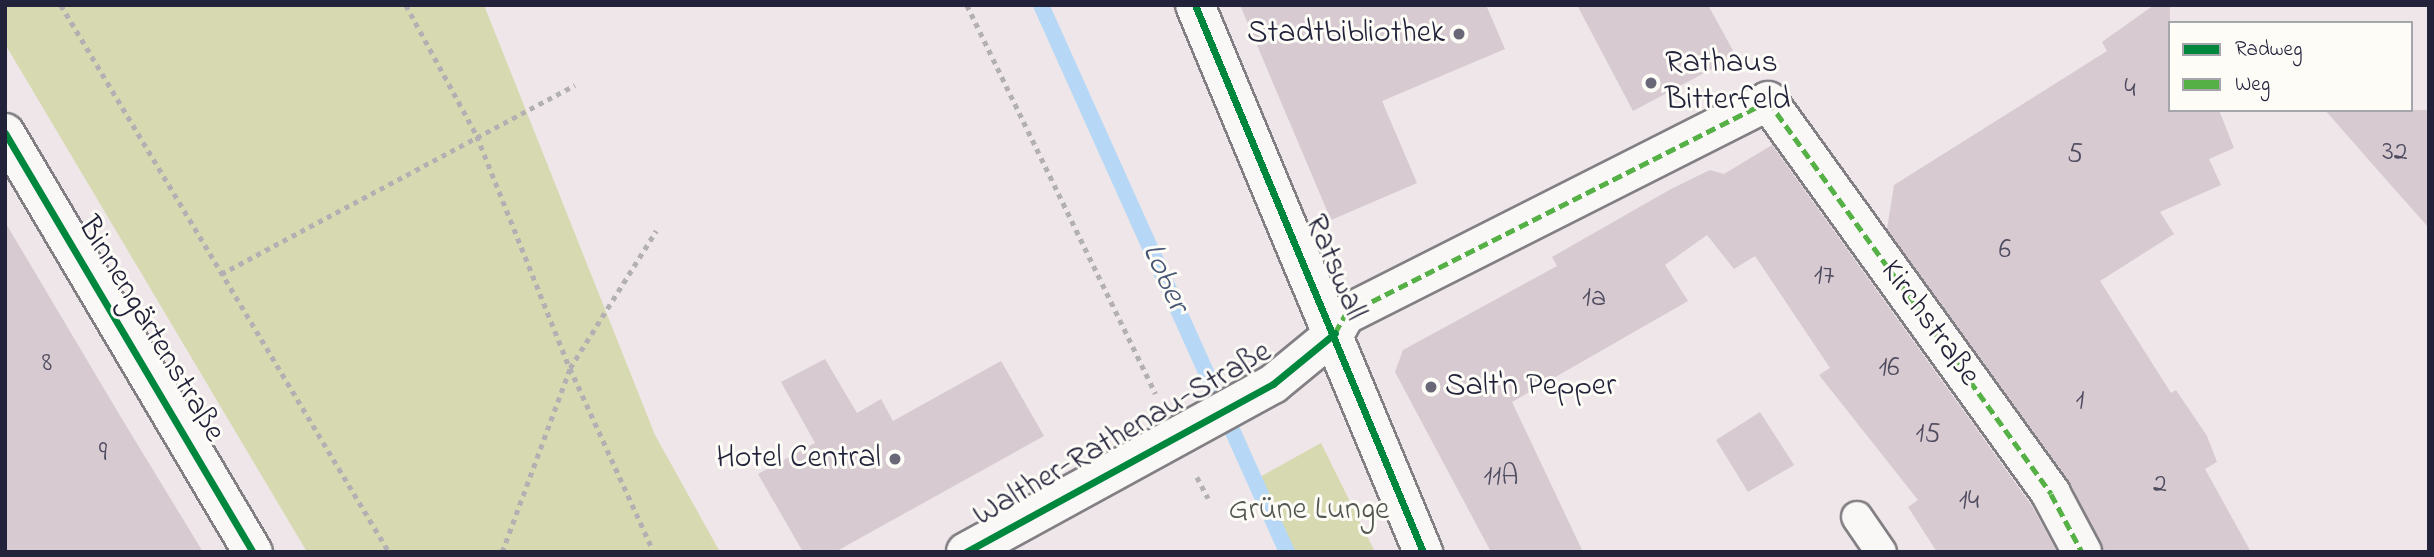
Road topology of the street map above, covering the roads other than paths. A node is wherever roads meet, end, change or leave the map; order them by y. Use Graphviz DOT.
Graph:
graph roads {
  1 [pos="1195,5"];
  2 [pos="1768,101"];
  3 [pos="5,133"];
  4 [pos="1335,333"];
  5 [pos="1857,517"];
  6 [pos="253,552"];
  7 [pos="966,552"];
  8 [pos="1423,552"];
  9 [pos="1881,552"];
  10 [pos="2082,552"];
  1 -- 4 [label="street, Ratswall"];
  2 -- 4 [label="street, Walther-Rathenau-Straße"];
  2 -- 10 [label="street, Kirchstraße"];
  3 -- 6 [label="street, Binnengärtenstraße"];
  4 -- 7 [label="street, Walther-Rathenau-Straße"];
  4 -- 8 [label="street, Ratswall"];
  5 -- 9 [label="lane"];
}
